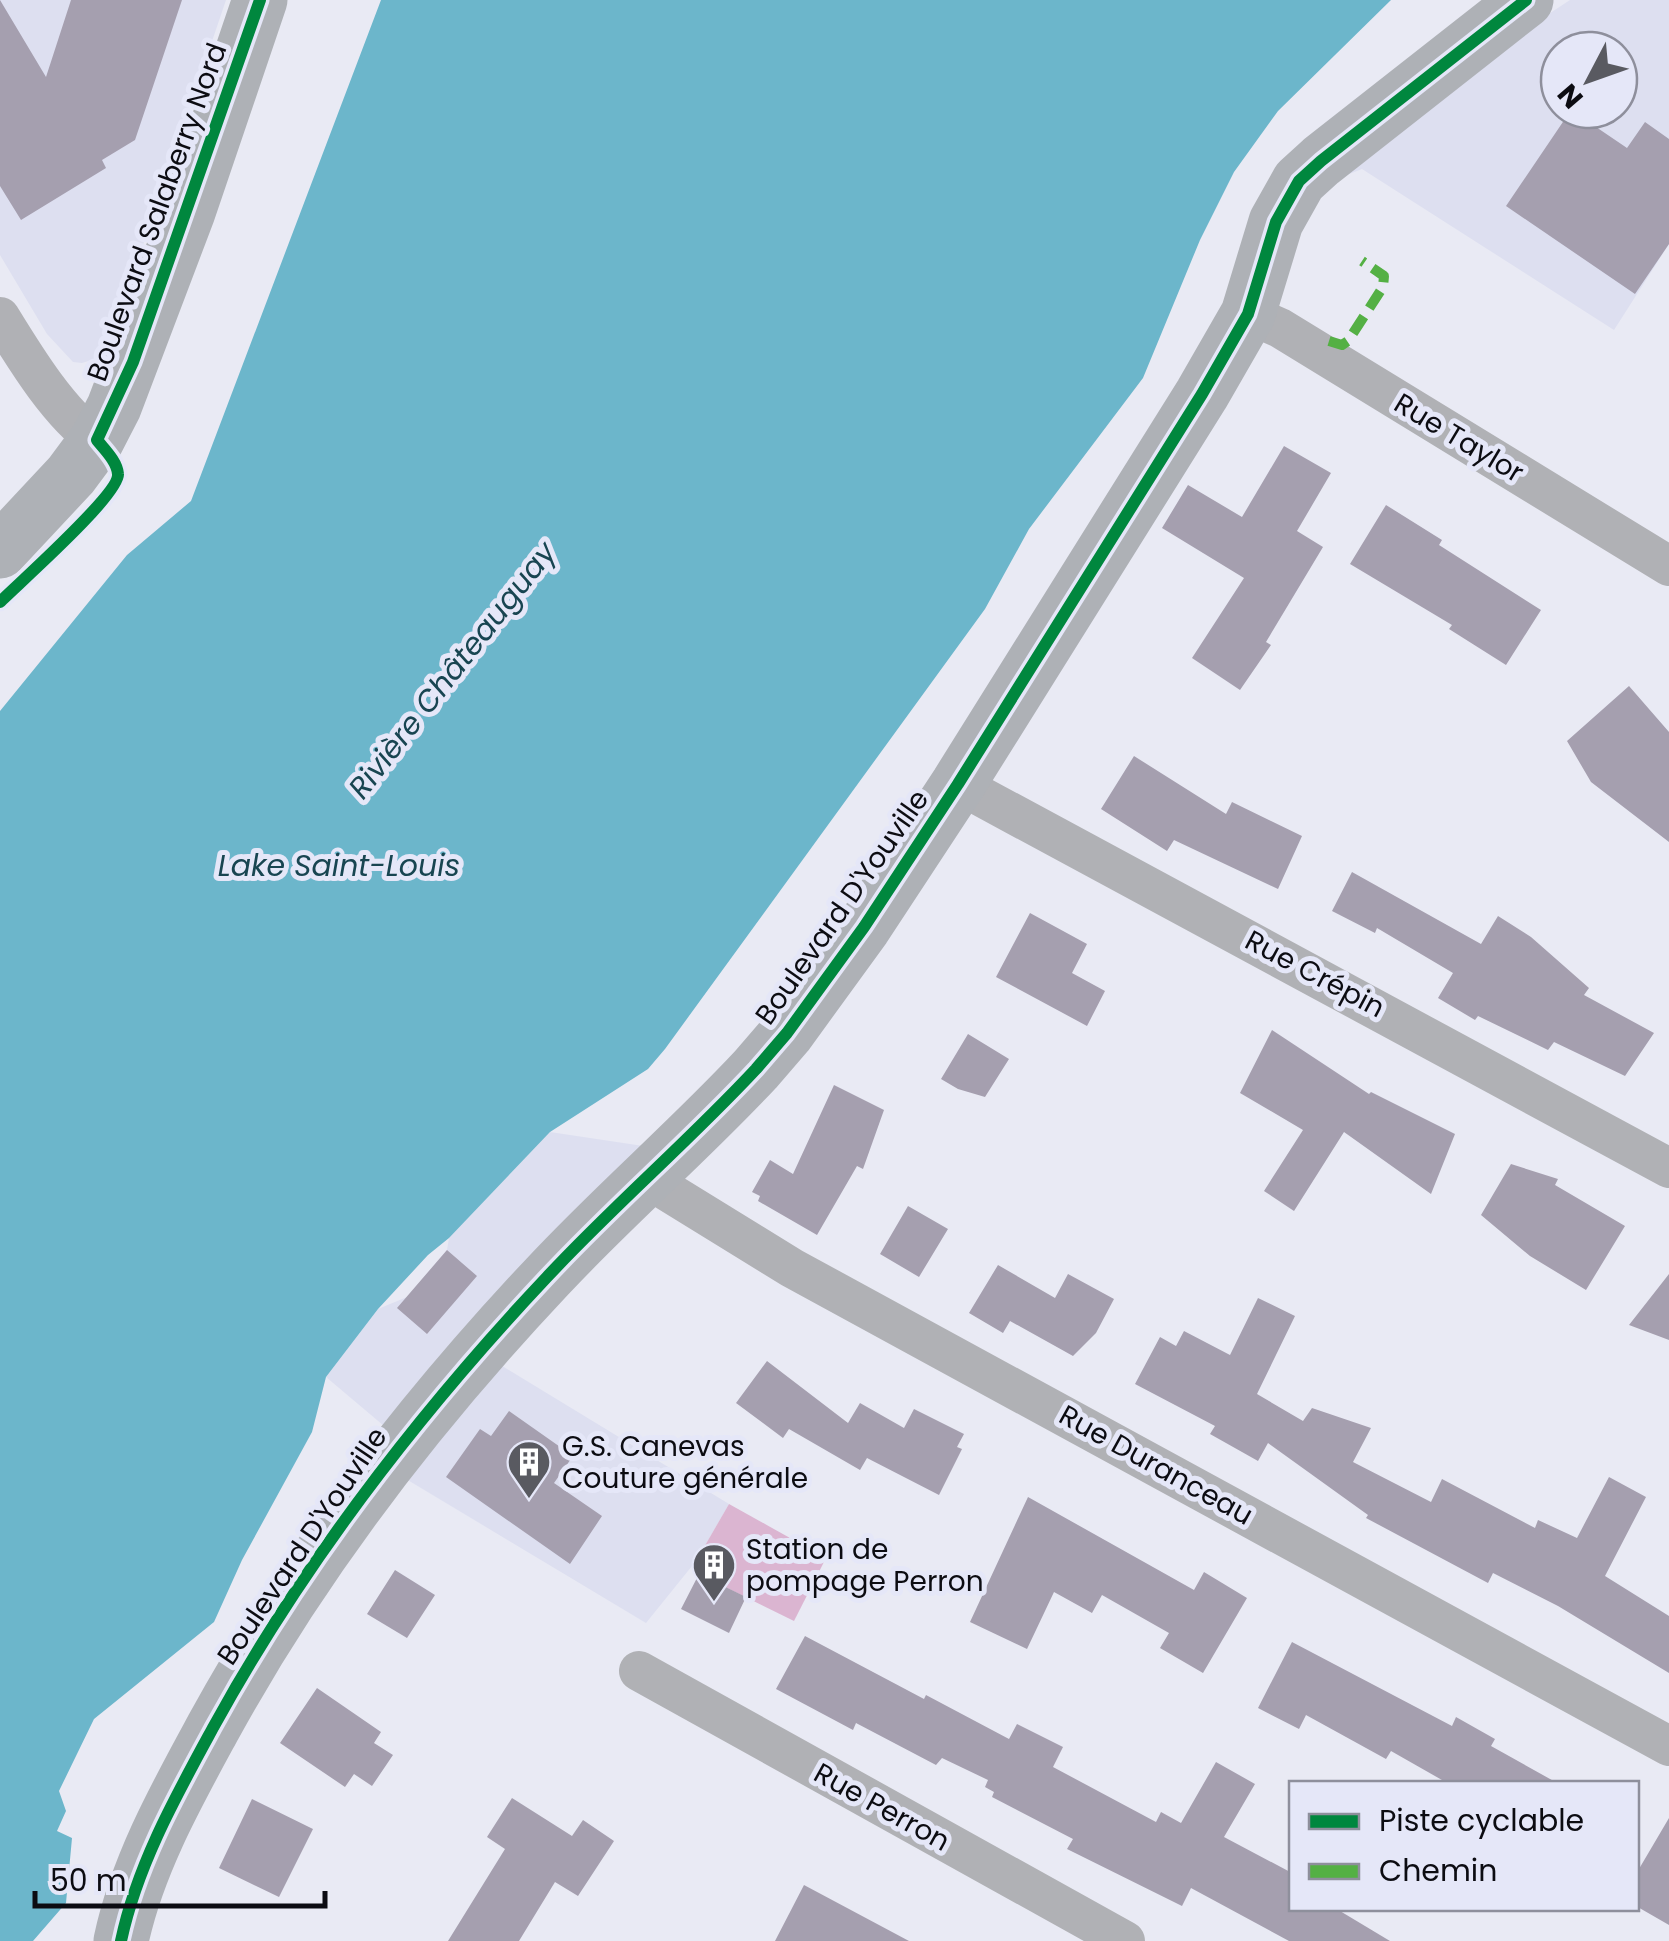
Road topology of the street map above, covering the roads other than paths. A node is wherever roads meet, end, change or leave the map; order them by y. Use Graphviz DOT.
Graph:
graph roads {
  1 [pos="260,0"];
  2 [pos="1526,0"];
  3 [pos="1248,314"];
  4 [pos="0,317"];
  5 [pos="97,440"];
  6 [pos="0,551"];
  7 [pos="1669,566"];
  8 [pos="958,784"];
  9 [pos="1669,1168"];
  10 [pos="650,1174"];
  11 [pos="639,1671"];
  12 [pos="1669,1746"];
  13 [pos="121,1941"];
  14 [pos="1125,1941"];
  1 -- 5 [label="street, Boulevard Salaberry Nord"];
  2 -- 3 [label="street, Boulevard D'Youville"];
  3 -- 7 [label="street, Rue Taylor"];
  3 -- 8 [label="street, Boulevard D'Youville"];
  4 -- 5 [label="street"];
  5 -- 6 [label="street, Boulevard Salaberry Nord"];
  8 -- 9 [label="street, Rue Crépin"];
  8 -- 10 [label="street, Boulevard D'Youville"];
  10 -- 12 [label="street, Rue Duranceau"];
  10 -- 13 [label="street, Boulevard D'Youville"];
  11 -- 14 [label="street, Rue Perron"];
}
